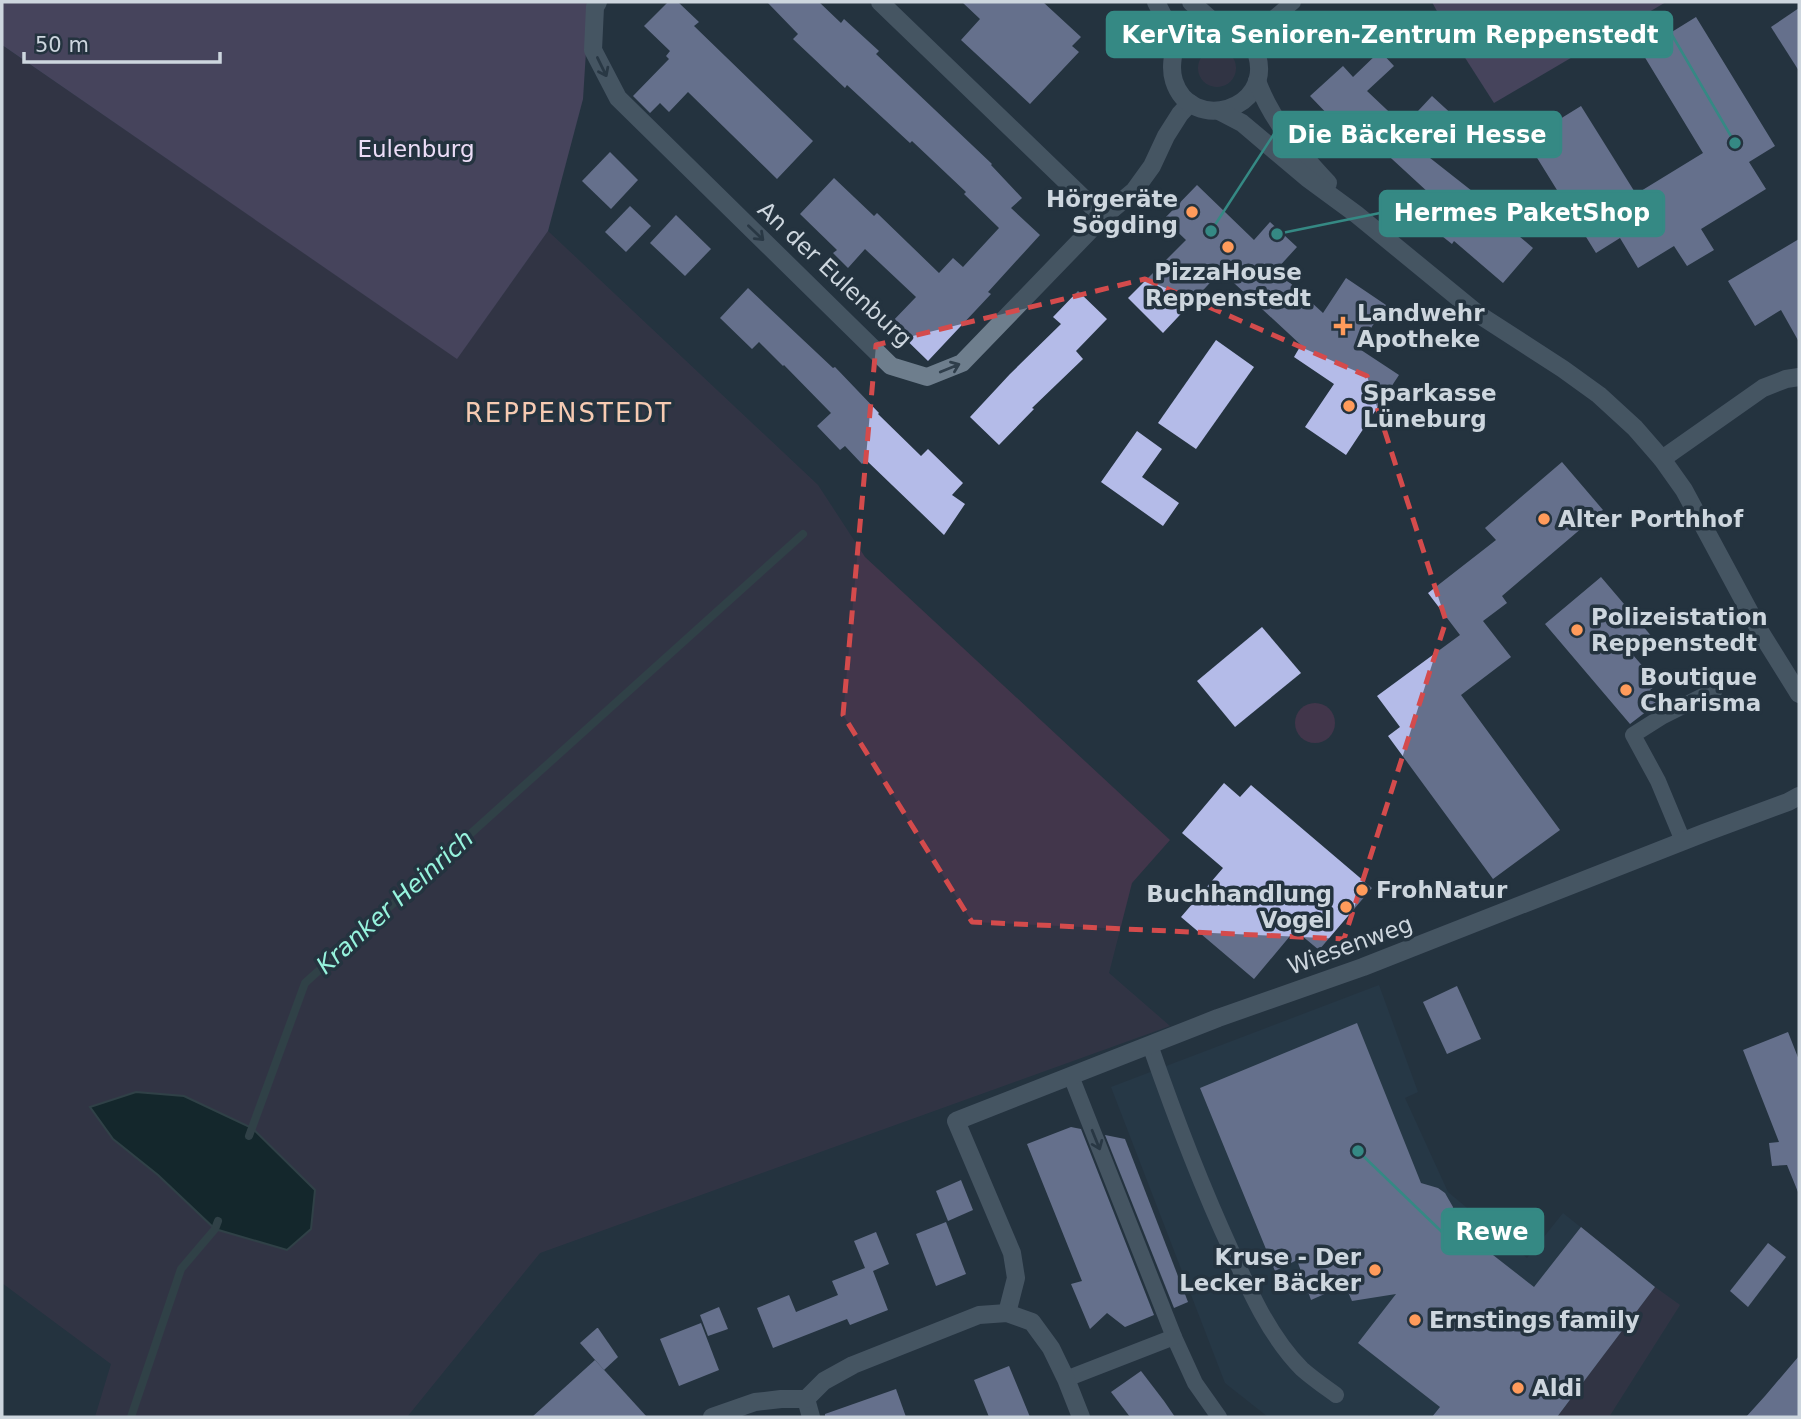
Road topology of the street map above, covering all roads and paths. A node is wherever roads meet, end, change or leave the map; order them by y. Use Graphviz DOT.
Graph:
graph roads {
  1 [pos="598,2"];
  2 [pos="880,2"];
  3 [pos="1156,2"];
  4 [pos="1191,2"];
  5 [pos="1293,2"];
  6 [pos="1216,24"];
  7 [pos="1249,40"];
  8 [pos="1175,43"];
  9 [pos="1257,81"];
  10 [pos="1190,103"];
  11 [pos="1219,111"];
  12 [pos="1356,214"];
  13 [pos="1103,217"];
  14 [pos="1799,377"];
  15 [pos="1662,459"];
  16 [pos="1715,690"];
  17 [pos="1799,694"];
  18 [pos="1799,796"];
  19 [pos="1684,841"];
  20 [pos="1150,1045"];
  21 [pos="1071,1076"];
  22 [pos="1007,1313"];
  23 [pos="1174,1337"];
  24 [pos="1066,1379"];
  25 [pos="1336,1395"];
  26 [pos="806,1399"];
  27 [pos="712,1417"];
  28 [pos="811,1417"];
  29 [pos="1081,1417"];
  30 [pos="1219,1417"];
  1 -- 13 [label="street, An der Eulenburg, one-way"];
  2 -- 13 [label="street"];
  3 -- 8 [label="street"];
  4 -- 6 [label="street"];
  5 -- 7 [label="lane"];
  6 -- 7 [label="street"];
  6 -- 8 [label="street"];
  7 -- 9 [label="street"];
  8 -- 10 [label="street"];
  9 -- 11 [label="street"];
  9 -- 12 [label="street"];
  10 -- 11 [label="street"];
  10 -- 13 [label="street, An der Eulenburg"];
  11 -- 12 [label="street"];
  12 -- 15 [label="street"];
  14 -- 15 [label="street"];
  15 -- 17 [label="street"];
  16 -- 19 [label="lane"];
  18 -- 19 [label="street, Wiesenweg"];
  19 -- 20 [label="street, Wiesenweg"];
  20 -- 21 [label="street, Wiesenweg"];
  20 -- 25 [label="lane"];
  21 -- 22 [label="street, Wiesenweg"];
  21 -- 23 [label="lane, one-way"];
  22 -- 24 [label="street"];
  22 -- 26 [label="street"];
  23 -- 24 [label="lane"];
  23 -- 30 [label="lane"];
  24 -- 29 [label="street"];
  26 -- 27 [label="street"];
  26 -- 28 [label="street"];
}
